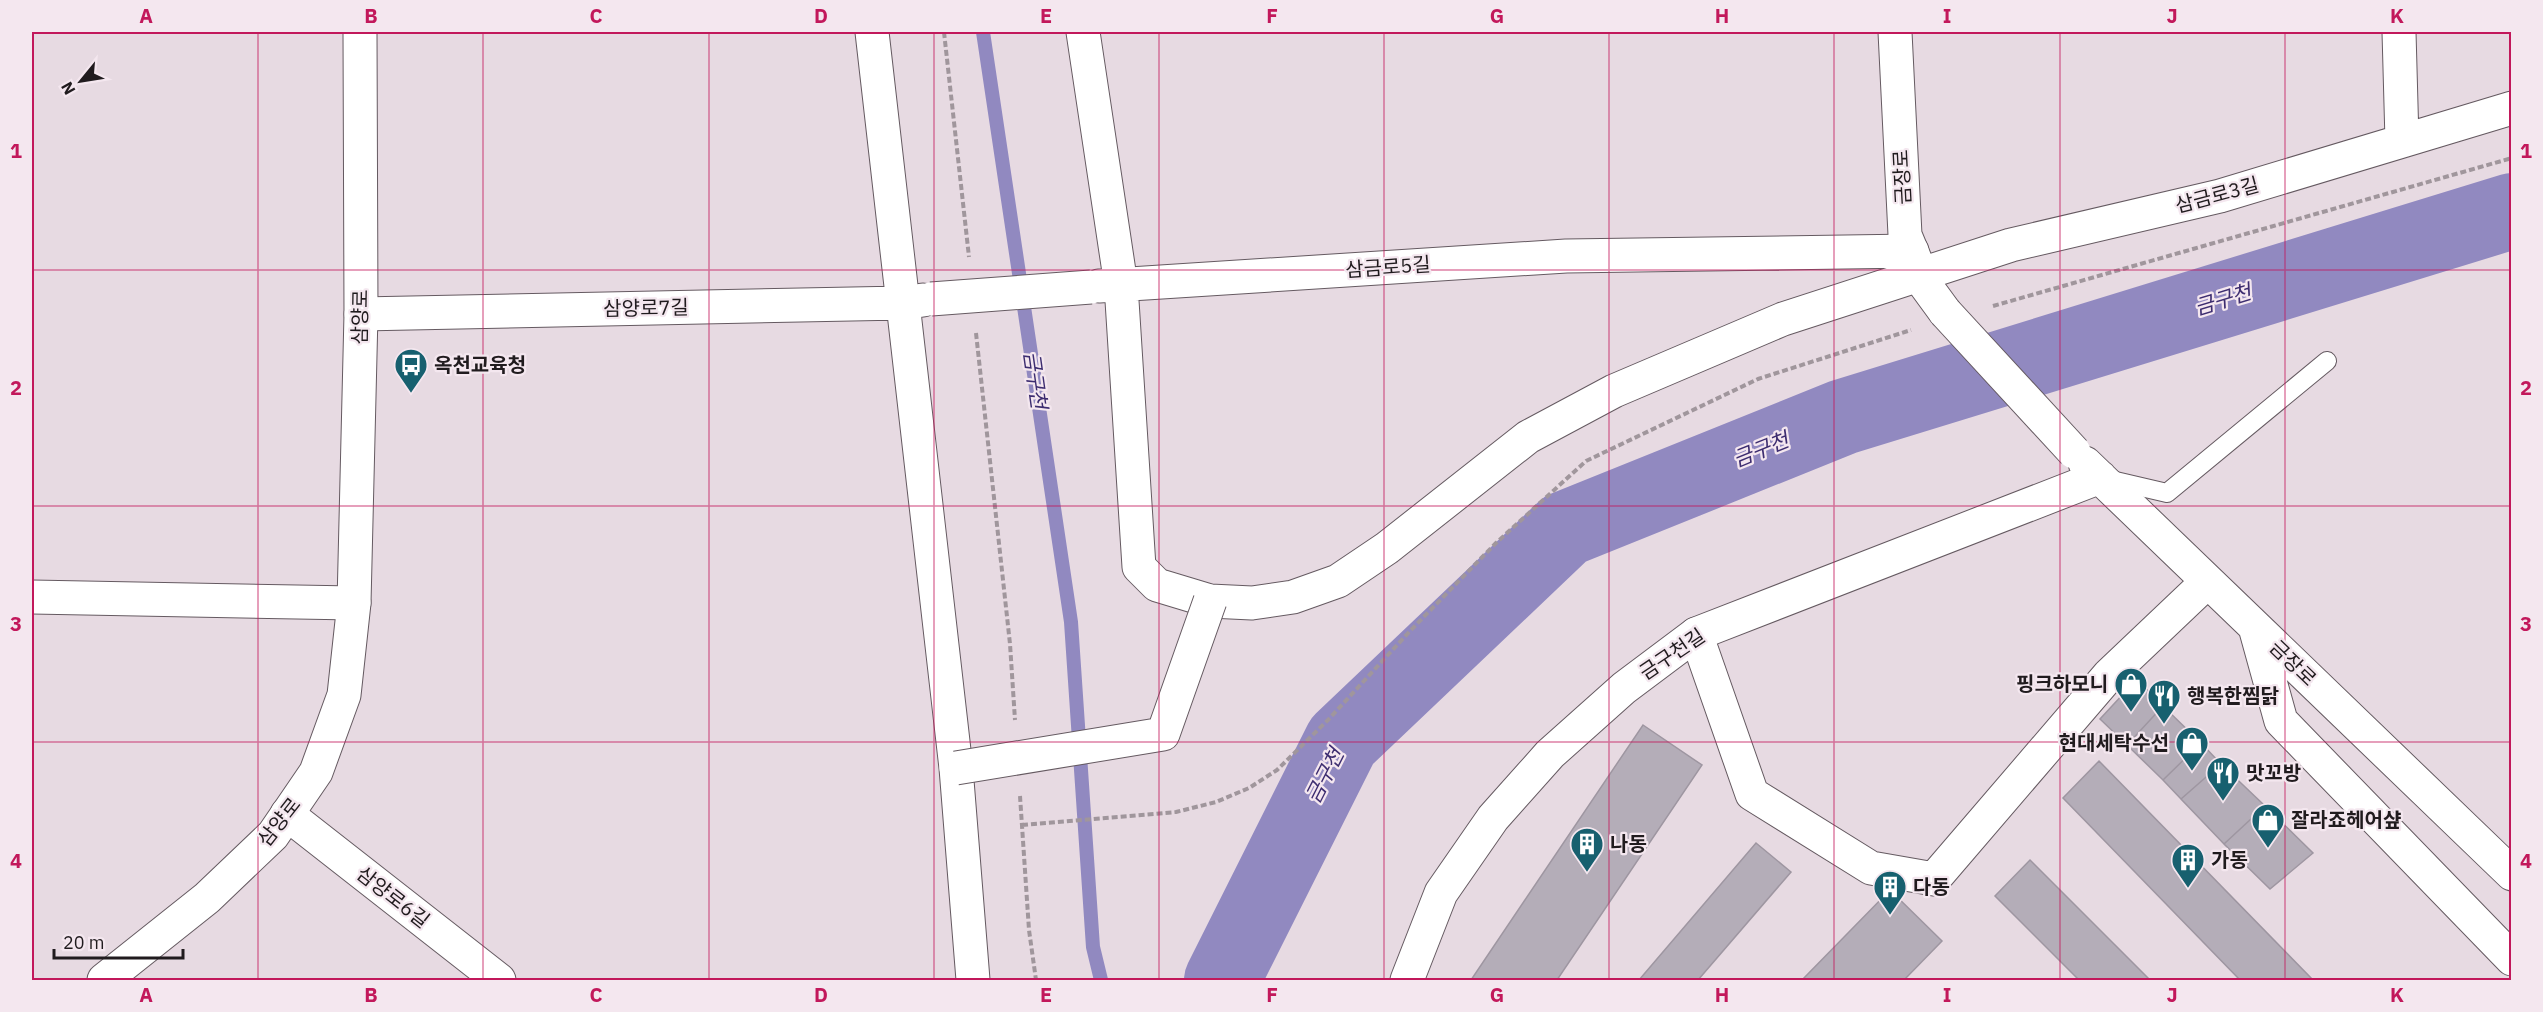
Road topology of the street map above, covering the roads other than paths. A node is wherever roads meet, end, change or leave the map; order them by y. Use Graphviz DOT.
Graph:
graph roads {
  1 [pos="360,32"];
  2 [pos="872,32"];
  3 [pos="1083,32"];
  4 [pos="1895,32"];
  5 [pos="2399,32"];
  6 [pos="2511,108"];
  7 [pos="2402,141"];
  8 [pos="1916,262"];
  9 [pos="1106,286"];
  10 [pos="917,301"];
  11 [pos="361,314"];
  12 [pos="2327,362"];
  13 [pos="2100,477"];
  14 [pos="2207,582"];
  15 [pos="32,597"];
  16 [pos="1210,601"];
  17 [pos="354,603"];
  18 [pos="2255,627"];
  19 [pos="1696,634"];
  20 [pos="956,768"];
  21 [pos="287,814"];
  22 [pos="2511,874"];
  23 [pos="2511,959"];
  24 [pos="104,981"];
  25 [pos="499,981"];
  26 [pos="973,981"];
  27 [pos="1407,981"];
  1 -- 11 [label="street, 삼양로"];
  2 -- 10 [label="street"];
  3 -- 9 [label="street"];
  4 -- 8 [label="street, 금장로"];
  5 -- 7 [label="street"];
  6 -- 7 [label="street, 삼금로3길"];
  7 -- 8 [label="street, 삼금로3길"];
  8 -- 9 [label="street, 삼금로5길"];
  8 -- 13 [label="street, 금장로, bridge"];
  8 -- 16 [label="street, 삼금로3길"];
  9 -- 10 [label="street, 삼금로5길, bridge"];
  9 -- 16 [label="street, 삼금로3길"];
  10 -- 11 [label="street, 삼양로7길"];
  10 -- 20 [label="street"];
  11 -- 17 [label="street, 삼양로"];
  12 -- 13 [label="lane"];
  13 -- 14 [label="street, 금장로"];
  13 -- 19 [label="street, 금구천길"];
  14 -- 18 [label="street, 금장로"];
  14 -- 19 [label="street"];
  15 -- 17 [label="street"];
  16 -- 20 [label="street, bridge"];
  17 -- 21 [label="street, 삼양로"];
  18 -- 22 [label="street, 금장로"];
  18 -- 23 [label="street"];
  19 -- 27 [label="street, 금구천길"];
  20 -- 26 [label="street"];
  21 -- 24 [label="street, 삼양로"];
  21 -- 25 [label="street, 삼양로6길"];
}
